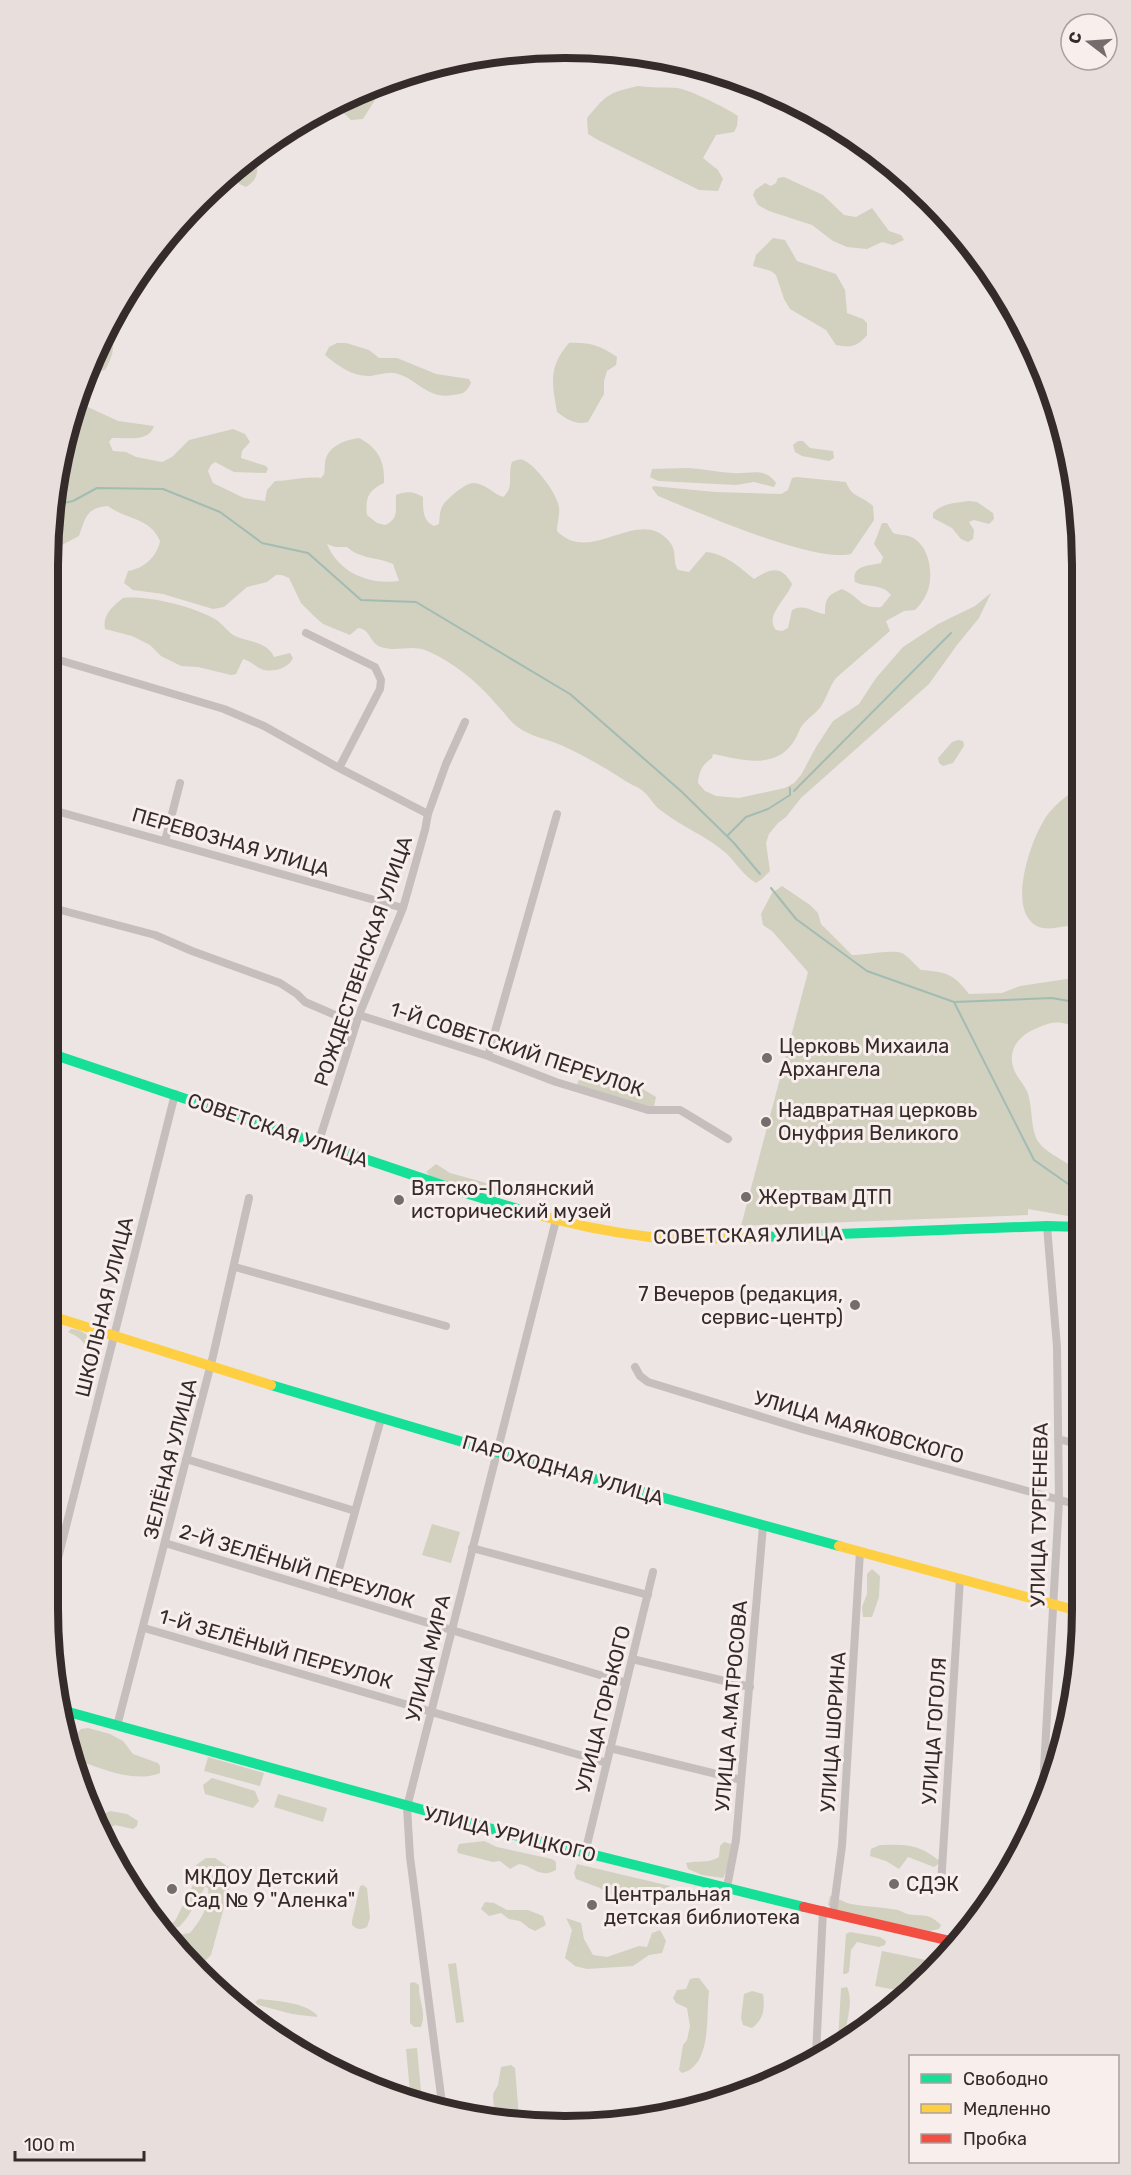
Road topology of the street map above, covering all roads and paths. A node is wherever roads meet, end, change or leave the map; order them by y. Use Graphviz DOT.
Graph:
graph roads {
  1 [pos="306,633"];
  2 [pos="58,660"];
  3 [pos="465,722"];
  4 [pos="339,768"];
  5 [pos="180,783"];
  6 [pos="58,811"];
  7 [pos="428,814"];
  8 [pos="557,814"];
  9 [pos="165,841"];
  10 [pos="403,908"];
  11 [pos="58,909"];
  12 [pos="358,1020"];
  13 [pos="58,1056"];
  14 [pos="488,1056"];
  15 [pos="175,1094"];
  16 [pos="728,1140"];
  17 [pos="318,1144"];
  18 [pos="249,1198"];
  19 [pos="556,1220"];
  20 [pos="1047,1226"];
  21 [pos="1072,1227"];
  22 [pos="235,1267"];
  23 [pos="58,1318"];
  24 [pos="446,1326"];
  25 [pos="114,1336"];
  26 [pos="210,1367"];
  27 [pos="636,1367"];
  28 [pos="381,1419"];
  29 [pos="1058,1439"];
  30 [pos="1072,1443"];
  31 [pos="497,1452"];
  32 [pos="186,1460"];
  33 [pos="1059,1501"];
  34 [pos="1072,1504"];
  35 [pos="355,1511"];
  36 [pos="763,1526"];
  37 [pos="165,1543"];
  38 [pos="472,1548"];
  39 [pos="860,1552"];
  40 [pos="58,1558"];
  41 [pos="653,1572"];
  42 [pos="960,1580"];
  43 [pos="332,1594"];
  44 [pos="648,1595"];
  45 [pos="1053,1605"];
  46 [pos="1072,1610"];
  47 [pos="144,1628"];
  48 [pos="452,1630"];
  49 [pos="632,1659"];
  50 [pos="626,1683"];
  51 [pos="750,1687"];
  52 [pos="69,1712"];
  53 [pos="431,1712"];
  54 [pos="117,1726"];
  55 [pos="610,1748"];
  56 [pos="607,1763"];
  57 [pos="1043,1779"];
  58 [pos="741,1780"];
  59 [pos="407,1807"];
  60 [pos="585,1853"];
  61 [pos="941,1885"];
  62 [pos="727,1887"];
  63 [pos="828,1912"];
  64 [pos="950,1941"];
  65 [pos="816,2050"];
  66 [pos="442,2101"];
  1 -- 4 [label="street"];
  2 -- 4 [label="street"];
  3 -- 7 [label="street, РОЖДЕСТВЕНСКАЯ УЛИЦА"];
  4 -- 7 [label="street"];
  5 -- 9 [label="street"];
  6 -- 9 [label="street, ПЕРЕВОЗНАЯ УЛИЦА"];
  7 -- 10 [label="street, РОЖДЕСТВЕНСКАЯ УЛИЦА"];
  8 -- 14 [label="street"];
  9 -- 10 [label="street, ПЕРЕВОЗНАЯ УЛИЦА"];
  10 -- 12 [label="street, РОЖДЕСТВЕНСКАЯ УЛИЦА"];
  11 -- 12 [label="street, 1-Й СОВЕТСКИЙ ПЕРЕУЛОК"];
  12 -- 14 [label="street, 1-Й СОВЕТСКИЙ ПЕРЕУЛОК"];
  12 -- 17 [label="street, РОЖДЕСТВЕНСКАЯ УЛИЦА"];
  13 -- 15 [label="street, СОВЕТСКАЯ УЛИЦА"];
  14 -- 16 [label="street, 1-Й СОВЕТСКИЙ ПЕРЕУЛОК"];
  15 -- 17 [label="street, СОВЕТСКАЯ УЛИЦА"];
  15 -- 25 [label="street, ШКОЛЬНАЯ УЛИЦА"];
  17 -- 19 [label="street, СОВЕТСКАЯ УЛИЦА"];
  18 -- 22 [label="street, ЗЕЛЁНАЯ УЛИЦА"];
  19 -- 20 [label="street, СОВЕТСКАЯ УЛИЦА"];
  19 -- 31 [label="street, УЛИЦА МИРА"];
  20 -- 21 [label="street, СОВЕТСКАЯ УЛИЦА"];
  20 -- 29 [label="street, УЛИЦА ТУРГЕНЕВА"];
  22 -- 24 [label="street"];
  22 -- 26 [label="street, ЗЕЛЁНАЯ УЛИЦА"];
  23 -- 25 [label="street, ПАРОХОДНАЯ УЛИЦА"];
  25 -- 26 [label="street, ПАРОХОДНАЯ УЛИЦА"];
  25 -- 40 [label="street, ШКОЛЬНАЯ УЛИЦА"];
  26 -- 28 [label="street, ПАРОХОДНАЯ УЛИЦА"];
  26 -- 32 [label="street, ЗЕЛЁНАЯ УЛИЦА"];
  27 -- 33 [label="street, УЛИЦА МАЯКОВСКОГО"];
  28 -- 31 [label="street, ПАРОХОДНАЯ УЛИЦА"];
  28 -- 35 [label="street"];
  29 -- 30 [label="street"];
  29 -- 33 [label="street, УЛИЦА ТУРГЕНЕВА"];
  31 -- 36 [label="street, ПАРОХОДНАЯ УЛИЦА"];
  31 -- 38 [label="street, УЛИЦА МИРА"];
  32 -- 35 [label="street"];
  32 -- 37 [label="street, ЗЕЛЁНАЯ УЛИЦА"];
  33 -- 34 [label="street, УЛИЦА МАЯКОВСКОГО"];
  33 -- 45 [label="street, УЛИЦА ТУРГЕНЕВА"];
  35 -- 43 [label="street"];
  36 -- 39 [label="street, ПАРОХОДНАЯ УЛИЦА"];
  36 -- 51 [label="street, УЛИЦА А.МАТРОСОВА"];
  37 -- 43 [label="street, 2-Й ЗЕЛЁНЫЙ ПЕРЕУЛОК"];
  37 -- 47 [label="street, ЗЕЛЁНАЯ УЛИЦА"];
  38 -- 44 [label="street"];
  38 -- 48 [label="street, УЛИЦА МИРА"];
  39 -- 42 [label="street, ПАРОХОДНАЯ УЛИЦА"];
  39 -- 63 [label="street, УЛИЦА ШОРИНА"];
  41 -- 44 [label="street, УЛИЦА ГОРЬКОГО"];
  42 -- 45 [label="street, ПАРОХОДНАЯ УЛИЦА"];
  42 -- 61 [label="street, УЛИЦА ГОГОЛЯ"];
  43 -- 48 [label="street, 2-Й ЗЕЛЁНЫЙ ПЕРЕУЛОК"];
  44 -- 49 [label="street, УЛИЦА ГОРЬКОГО"];
  45 -- 46 [label="street, ПАРОХОДНАЯ УЛИЦА"];
  45 -- 57 [label="street, УЛИЦА ТУРГЕНЕВА"];
  47 -- 53 [label="street, 1-Й ЗЕЛЁНЫЙ ПЕРЕУЛОК"];
  47 -- 54 [label="street, ЗЕЛЁНАЯ УЛИЦА"];
  48 -- 50 [label="street, 2-Й ЗЕЛЁНЫЙ ПЕРЕУЛОК"];
  48 -- 53 [label="street, УЛИЦА МИРА"];
  49 -- 50 [label="street, УЛИЦА ГОРЬКОГО"];
  49 -- 51 [label="street"];
  50 -- 55 [label="street, УЛИЦА ГОРЬКОГО"];
  51 -- 58 [label="street, УЛИЦА А.МАТРОСОВА"];
  52 -- 54 [label="street, УЛИЦА УРИЦКОГО"];
  53 -- 56 [label="street, 1-Й ЗЕЛЁНЫЙ ПЕРЕУЛОК"];
  53 -- 59 [label="street, УЛИЦА МИРА"];
  54 -- 59 [label="street, УЛИЦА УРИЦКОГО"];
  55 -- 56 [label="street, УЛИЦА ГОРЬКОГО"];
  55 -- 58 [label="street"];
  56 -- 60 [label="street, УЛИЦА ГОРЬКОГО"];
  58 -- 62 [label="street, УЛИЦА А.МАТРОСОВА"];
  59 -- 60 [label="street, УЛИЦА УРИЦКОГО"];
  59 -- 66 [label="street, УЛИЦА МИРА"];
  60 -- 62 [label="street, УЛИЦА УРИЦКОГО"];
  62 -- 63 [label="street, УЛИЦА УРИЦКОГО"];
  63 -- 64 [label="street, УЛИЦА УРИЦКОГО"];
  63 -- 65 [label="street, УЛИЦА ШОРИНА"];
}
